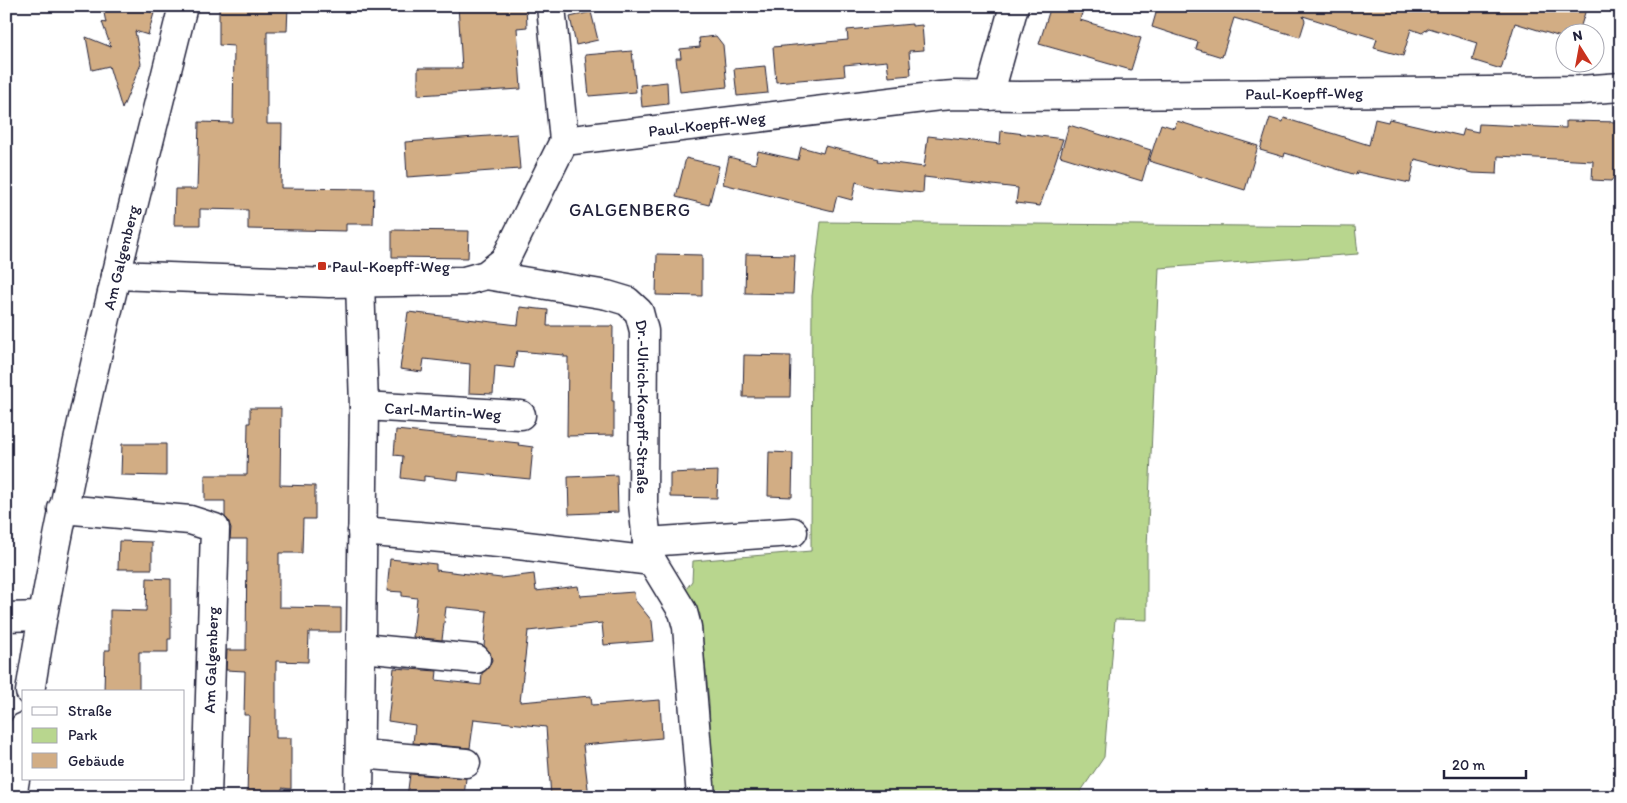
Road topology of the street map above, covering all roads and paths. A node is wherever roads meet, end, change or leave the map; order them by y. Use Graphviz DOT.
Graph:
graph roads {
  1 [pos="183,6"];
  2 [pos="551,6"];
  3 [pos="1014,6"];
  4 [pos="1621,87"];
  5 [pos="989,96"];
  6 [pos="564,140"];
  7 [pos="116,275"];
  8 [pos="486,275"];
  9 [pos="360,282"];
  10 [pos="364,406"];
  11 [pos="521,415"];
  12 [pos="62,509"];
  13 [pos="362,531"];
  14 [pos="793,532"];
  15 [pos="649,551"];
  16 [pos="42,616"];
  17 [pos="6,617"];
  18 [pos="362,648"];
  19 [pos="476,659"];
  20 [pos="30,690"];
  21 [pos="22,739"];
  22 [pos="360,754"];
  23 [pos="466,763"];
  24 [pos="12,797"];
  25 [pos="207,797"];
  26 [pos="359,797"];
  27 [pos="701,797"];
  1 -- 7 [label="street, Am Galgenberg"];
  2 -- 6 [label="street"];
  3 -- 5 [label="street"];
  4 -- 5 [label="street, Paul-Koepff-Weg"];
  5 -- 6 [label="street, Paul-Koepff-Weg"];
  6 -- 8 [label="street"];
  7 -- 9 [label="street"];
  7 -- 12 [label="street, Am Galgenberg"];
  8 -- 9 [label="street"];
  8 -- 15 [label="street, Dr.-Ulrich-Koepff-Straße"];
  9 -- 10 [label="street, Carl-Martin-Weg"];
  10 -- 11 [label="street, Carl-Martin-Weg"];
  10 -- 13 [label="street, Carl-Martin-Weg"];
  12 -- 16 [label="street, Am Galgenberg"];
  12 -- 25 [label="street, Am Galgenberg"];
  13 -- 15 [label="street"];
  13 -- 18 [label="street, Carl-Martin-Weg"];
  14 -- 15 [label="street"];
  15 -- 27 [label="street, Dr.-Ulrich-Koepff-Straße"];
  16 -- 17 [label="street"];
  16 -- 20 [label="street, Am Galgenberg"];
  18 -- 19 [label="street"];
  18 -- 22 [label="street, Carl-Martin-Weg"];
  21 -- 24 [label="street"];
  22 -- 23 [label="street"];
  22 -- 26 [label="street, Carl-Martin-Weg"];
}
